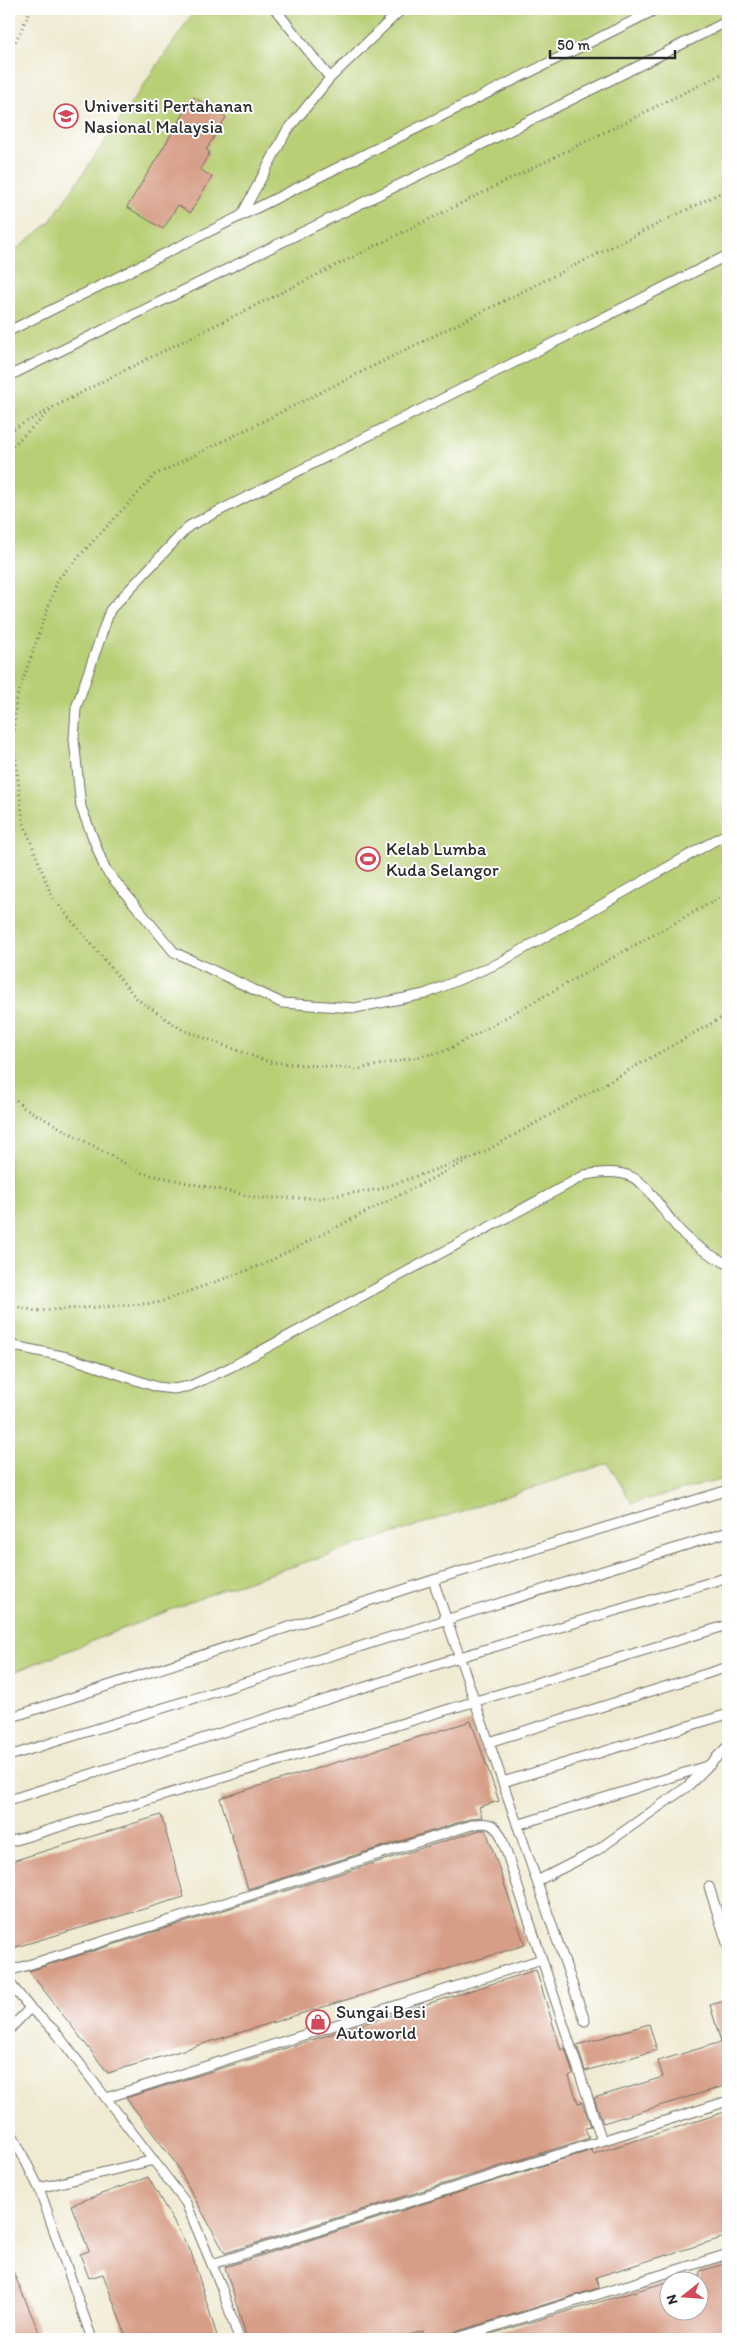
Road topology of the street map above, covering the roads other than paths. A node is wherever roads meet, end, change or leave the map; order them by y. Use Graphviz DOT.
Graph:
graph roads {
  1 [pos="275,9"];
  2 [pos="402,9"];
  3 [pos="657,9"];
  4 [pos="728,21"];
  5 [pos="330,78"];
  6 [pos="241,216"];
  7 [pos="728,255"];
  8 [pos="9,331"];
  9 [pos="9,376"];
  10 [pos="728,833"];
  11 [pos="728,1264"];
  12 [pos="9,1345"];
  13 [pos="728,1490"];
  14 [pos="728,1532"];
  15 [pos="728,1577"];
  16 [pos="433,1580"];
  17 [pos="448,1621"];
  18 [pos="728,1625"];
  19 [pos="460,1657"];
  20 [pos="728,1667"];
  21 [pos="475,1702"];
  22 [pos="728,1714"];
  23 [pos="9,1718"];
  24 [pos="489,1742"];
  25 [pos="728,1746"];
  26 [pos="9,1756"];
  27 [pos="712,1764"];
  28 [pos="503,1782"];
  29 [pos="9,1800"];
  30 [pos="517,1824"];
  31 [pos="9,1842"];
  32 [pos="536,1881"];
  33 [pos="709,1887"];
  34 [pos="728,1946"];
  35 [pos="542,1959"];
  36 [pos="9,1971"];
  37 [pos="9,1982"];
  38 [pos="30,2008"];
  39 [pos="585,2021"];
  40 [pos="9,2030"];
  41 [pos="106,2098"];
  42 [pos="728,2101"];
  43 [pos="9,2128"];
  44 [pos="602,2141"];
  45 [pos="154,2160"];
  46 [pos="39,2188"];
  47 [pos="728,2254"];
  48 [pos="212,2264"];
  49 [pos="92,2339"];
  50 [pos="239,2339"];
  51 [pos="454,2339"];
  1 -- 5 [label="lane"];
  2 -- 5 [label="lane"];
  3 -- 6 [label="lane"];
  4 -- 9 [label="lane"];
  5 -- 6 [label="lane"];
  6 -- 8 [label="lane"];
  7 -- 10 [label="lane"];
  11 -- 12 [label="lane"];
  13 -- 16 [label="lane"];
  14 -- 17 [label="lane"];
  15 -- 19 [label="lane"];
  16 -- 17 [label="lane"];
  16 -- 23 [label="lane"];
  17 -- 19 [label="lane"];
  17 -- 26 [label="lane"];
  18 -- 21 [label="lane"];
  19 -- 21 [label="lane"];
  19 -- 29 [label="lane"];
  20 -- 24 [label="lane"];
  21 -- 24 [label="lane"];
  21 -- 31 [label="lane"];
  22 -- 28 [label="lane"];
  24 -- 28 [label="lane"];
  25 -- 27 [label="lane"];
  27 -- 30 [label="lane"];
  27 -- 32 [label="lane"];
  28 -- 30 [label="lane"];
  30 -- 32 [label="lane"];
  32 -- 39 [label="lane"];
  33 -- 34 [label="lane"];
  35 -- 36 [label="lane"];
  35 -- 41 [label="lane"];
  35 -- 44 [label="lane"];
  37 -- 38 [label="lane"];
  38 -- 40 [label="lane"];
  38 -- 41 [label="lane"];
  41 -- 45 [label="lane"];
  42 -- 44 [label="lane"];
  43 -- 46 [label="lane"];
  44 -- 48 [label="lane"];
  45 -- 46 [label="lane"];
  45 -- 48 [label="lane"];
  46 -- 49 [label="lane"];
  47 -- 51 [label="lane"];
  48 -- 50 [label="lane"];
}
